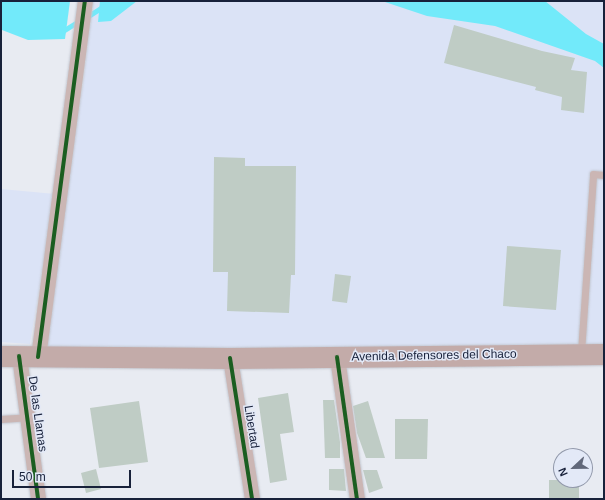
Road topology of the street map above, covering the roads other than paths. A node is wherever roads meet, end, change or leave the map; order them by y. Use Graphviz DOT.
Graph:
graph roads {
  1 [pos="86,1"];
  2 [pos="604,175"];
  3 [pos="604,354"];
  4 [pos="580,355"];
  5 [pos="19,356"];
  6 [pos="337,357"];
  7 [pos="230,358"];
  8 [pos="27,417"];
  9 [pos="1,419"];
  10 [pos="38,499"];
  11 [pos="252,499"];
  12 [pos="357,499"];
  1 -- 5 [label="street, De las Llamas"];
  2 -- 4 [label="lane"];
  3 -- 4 [label="main road, Avenida Defensores del Chaco"];
  4 -- 6 [label="main road, Avenida Defensores del Chaco"];
  5 -- 7 [label="main road, Avenida Defensores del Chaco"];
  5 -- 8 [label="street, De las Llamas"];
  6 -- 7 [label="main road, Avenida Defensores del Chaco"];
  6 -- 12 [label="street"];
  7 -- 11 [label="street, Libertad"];
  8 -- 9 [label="lane"];
  8 -- 10 [label="street, De las Llamas"];
}
